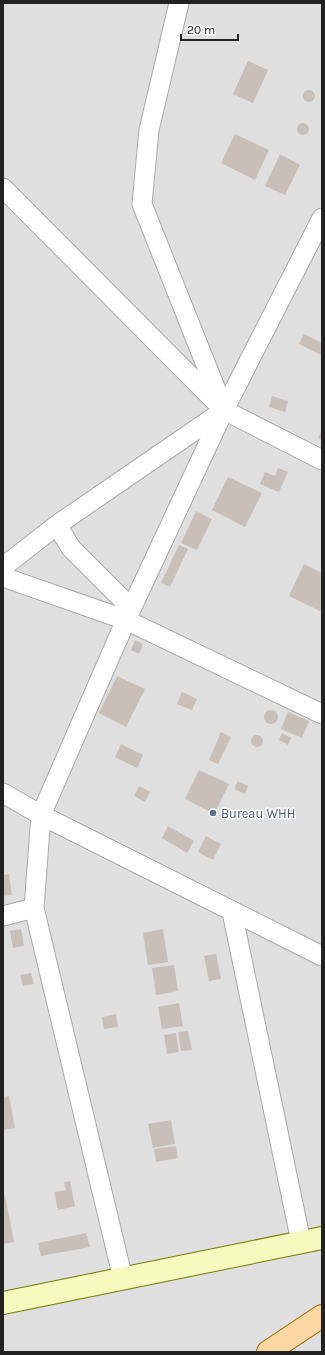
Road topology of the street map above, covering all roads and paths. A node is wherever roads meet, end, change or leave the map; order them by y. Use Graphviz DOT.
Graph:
graph roads {
  1 [pos="179,3"];
  2 [pos="3,188"];
  3 [pos="320,229"];
  4 [pos="224,410"];
  5 [pos="322,460"];
  6 [pos="57,525"];
  7 [pos="3,567"];
  8 [pos="3,577"];
  9 [pos="128,614"];
  10 [pos="322,714"];
  11 [pos="3,793"];
  12 [pos="41,814"];
  13 [pos="34,908"];
  14 [pos="232,912"];
  15 [pos="3,916"];
  16 [pos="322,956"];
  17 [pos="322,1238"];
  18 [pos="301,1242"];
  19 [pos="123,1278"];
  20 [pos="3,1303"];
  21 [pos="322,1316"];
  22 [pos="268,1352"];
  1 -- 4 [label="street"];
  2 -- 4 [label="street"];
  3 -- 4 [label="street"];
  4 -- 5 [label="street"];
  4 -- 6 [label="street"];
  4 -- 9 [label="street"];
  6 -- 7 [label="street"];
  6 -- 9 [label="street"];
  8 -- 9 [label="street"];
  9 -- 10 [label="street"];
  9 -- 12 [label="street"];
  11 -- 12 [label="street"];
  12 -- 13 [label="street"];
  12 -- 14 [label="street"];
  13 -- 15 [label="street"];
  13 -- 19 [label="street"];
  14 -- 16 [label="street"];
  14 -- 18 [label="street"];
  17 -- 18 [label="street"];
  18 -- 19 [label="street"];
  19 -- 20 [label="street"];
  21 -- 22 [label="main road"];
}
